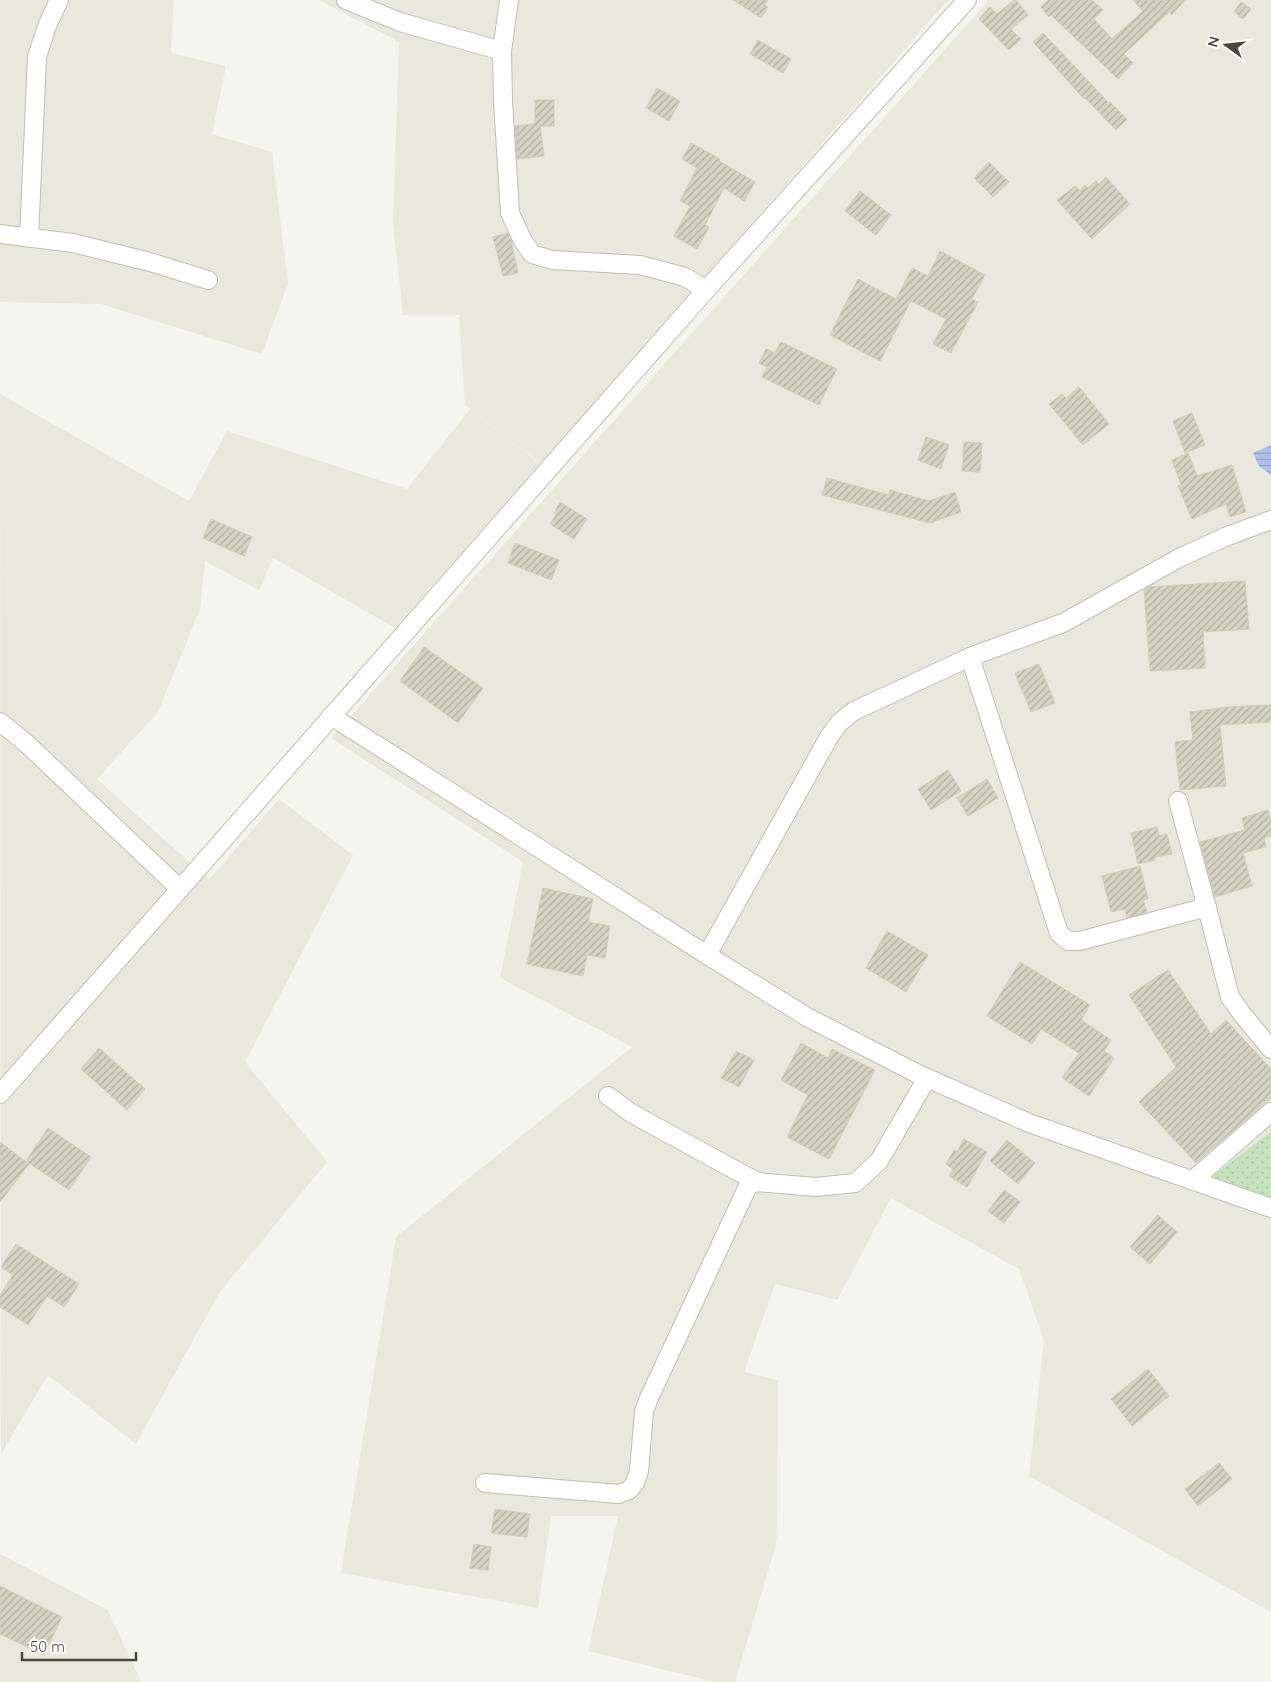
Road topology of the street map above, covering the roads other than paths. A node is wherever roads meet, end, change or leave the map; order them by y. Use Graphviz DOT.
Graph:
graph roads {
  1 [pos="59,0"];
  2 [pos="346,0"];
  3 [pos="509,0"];
  4 [pos="967,0"];
  5 [pos="502,51"];
  6 [pos="0,234"];
  7 [pos="29,238"];
  8 [pos="208,280"];
  9 [pos="706,290"];
  10 [pos="1271,520"];
  11 [pos="970,657"];
  12 [pos="331,716"];
  13 [pos="0,722"];
  14 [pos="1178,801"];
  15 [pos="180,889"];
  16 [pos="1207,907"];
  17 [pos="707,956"];
  18 [pos="1271,1049"];
  19 [pos="927,1078"];
  20 [pos="0,1094"];
  21 [pos="608,1096"];
  22 [pos="1271,1112"];
  23 [pos="757,1182"];
  24 [pos="1192,1182"];
  25 [pos="1271,1208"];
  26 [pos="485,1483"];
  1 -- 7 [label="street"];
  2 -- 5 [label="street"];
  3 -- 5 [label="street"];
  4 -- 9 [label="street"];
  5 -- 9 [label="street"];
  6 -- 7 [label="street"];
  7 -- 8 [label="street"];
  9 -- 12 [label="street"];
  10 -- 11 [label="street"];
  11 -- 16 [label="street"];
  11 -- 17 [label="street"];
  12 -- 15 [label="street"];
  12 -- 17 [label="street"];
  13 -- 15 [label="street"];
  14 -- 16 [label="street"];
  15 -- 20 [label="street"];
  16 -- 18 [label="street"];
  17 -- 19 [label="street"];
  19 -- 23 [label="street"];
  19 -- 24 [label="street"];
  21 -- 23 [label="street"];
  22 -- 24 [label="street"];
  23 -- 26 [label="street"];
  24 -- 25 [label="street"];
}
